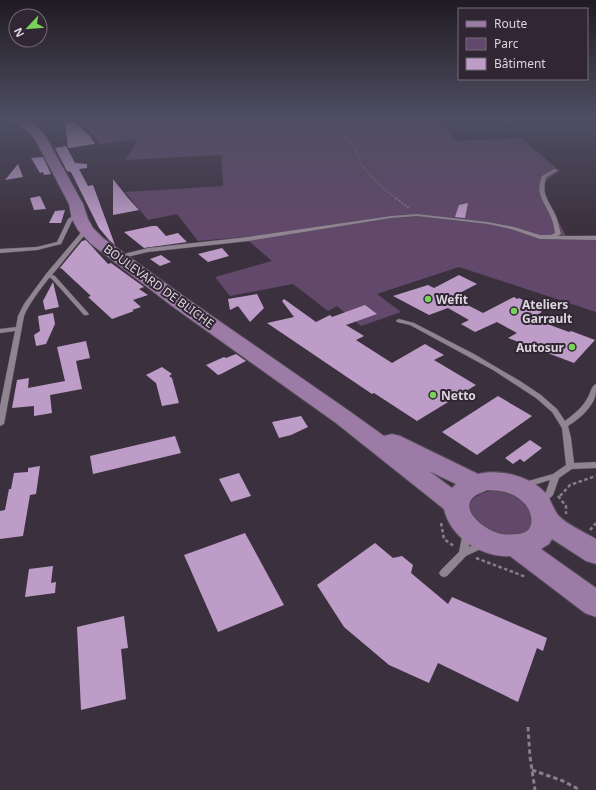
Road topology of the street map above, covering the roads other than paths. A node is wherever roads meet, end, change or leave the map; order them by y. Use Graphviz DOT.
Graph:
graph roads {
  1 [pos="50,155"];
  2 [pos="556,170"];
  3 [pos="79,214"];
  4 [pos="86,230"];
  5 [pos="552,237"];
  6 [pos="596,238"];
  7 [pos="0,251"];
  8 [pos="118,257"];
  9 [pos="48,275"];
  10 [pos="86,314"];
  11 [pos="399,321"];
  12 [pos="18,329"];
  13 [pos="0,331"];
  14 [pos="596,388"];
  15 [pos="344,418"];
  16 [pos="0,424"];
  17 [pos="564,425"];
  18 [pos="596,465"];
  19 [pos="570,466"];
  20 [pos="556,476"];
  21 [pos="475,483"];
  22 [pos="518,486"];
  23 [pos="456,505"];
  24 [pos="553,506"];
  25 [pos="473,541"];
  26 [pos="594,543"];
  27 [pos="516,546"];
  28 [pos="444,573"];
  29 [pos="596,604"];
  1 -- 3 [label="main road, BOULEVARD DE BLICHE"];
  2 -- 5 [label="street"];
  3 -- 4 [label="main road, BOULEVARD DE BLICHE"];
  3 -- 7 [label="street"];
  4 -- 8 [label="main road, BOULEVARD DE BLICHE"];
  4 -- 9 [label="street"];
  5 -- 6 [label="street"];
  5 -- 8 [label="street"];
  8 -- 15 [label="main road, BOULEVARD DE BLICHE"];
  9 -- 10 [label="street"];
  9 -- 12 [label="street"];
  11 -- 17 [label="street"];
  12 -- 13 [label="street"];
  12 -- 16 [label="street"];
  14 -- 17 [label="street"];
  15 -- 21 [label="main road, BOULEVARD DE BLICHE"];
  15 -- 23 [label="main road, BOULEVARD DE BLICHE"];
  17 -- 19 [label="street"];
  18 -- 19 [label="street"];
  19 -- 20 [label="street"];
  20 -- 22 [label="street"];
  20 -- 24 [label="street"];
  21 -- 22 [label="main road"];
  21 -- 23 [label="main road"];
  22 -- 24 [label="main road"];
  23 -- 25 [label="main road"];
  24 -- 26 [label="main road"];
  24 -- 27 [label="main road"];
  25 -- 27 [label="main road"];
  25 -- 28 [label="street"];
  27 -- 29 [label="main road"];
}
